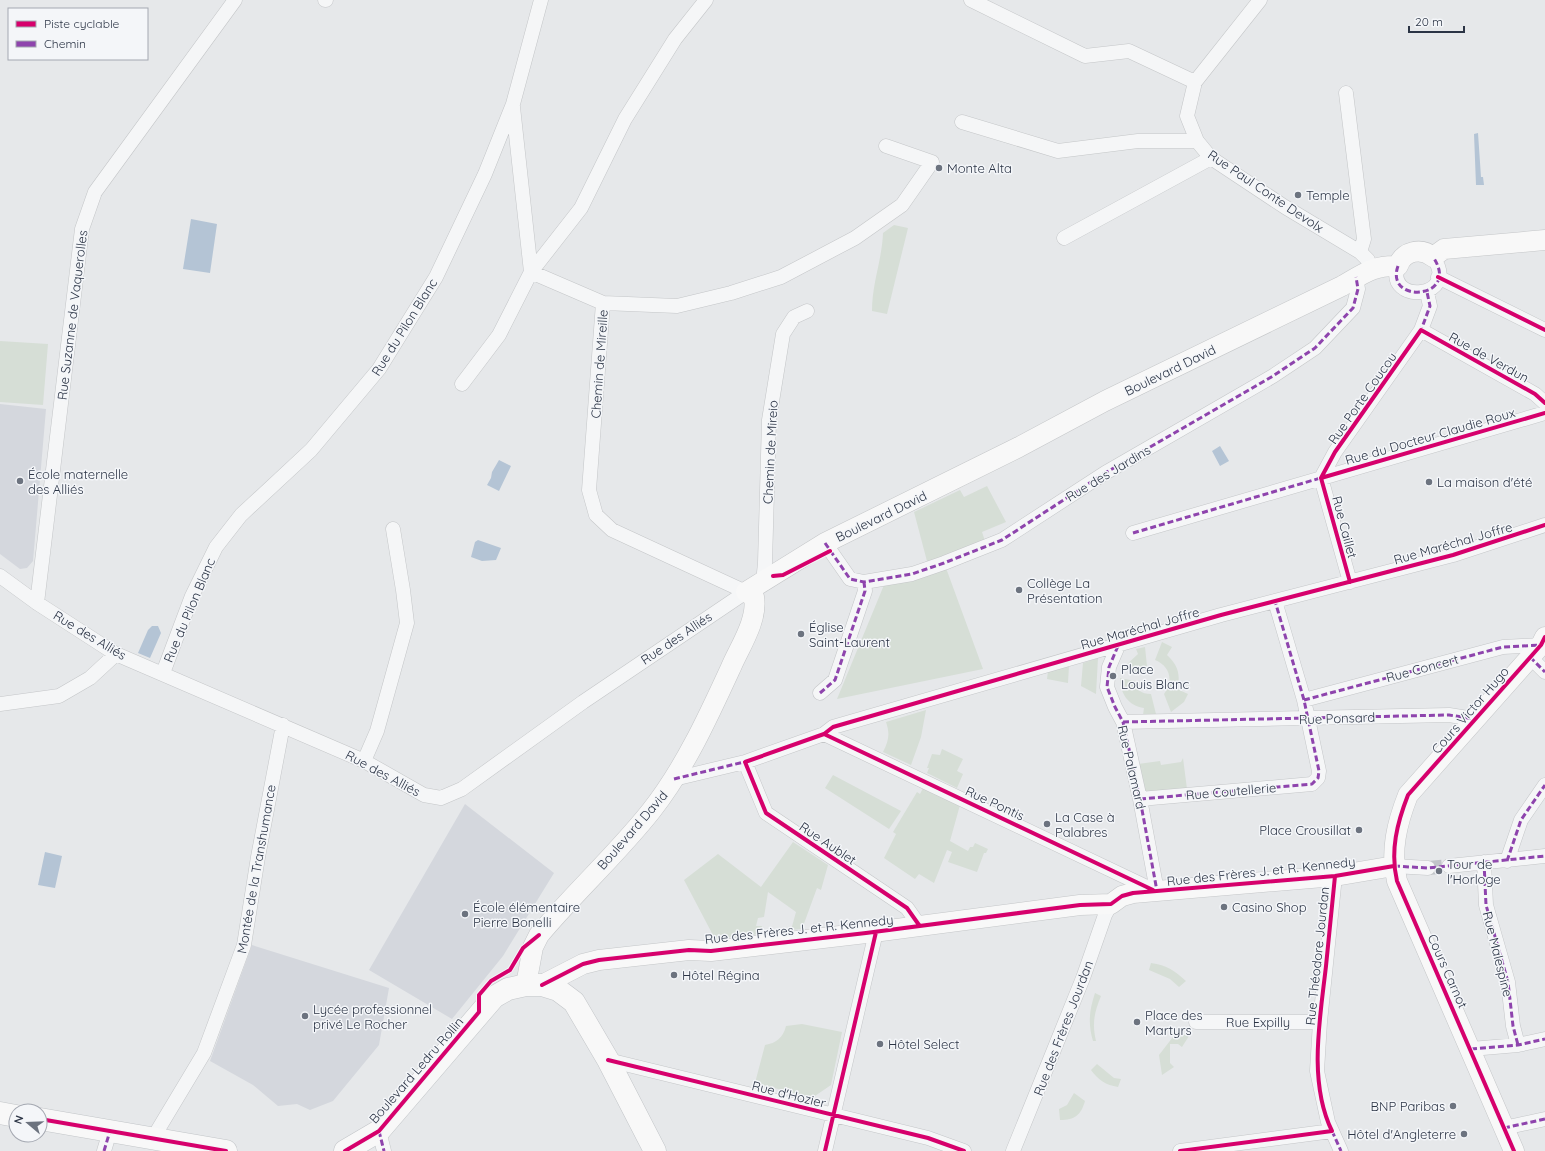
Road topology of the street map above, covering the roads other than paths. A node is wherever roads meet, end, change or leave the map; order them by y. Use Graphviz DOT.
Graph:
graph roads {
  1 [pos="235,0"];
  2 [pos="541,0"];
  3 [pos="706,0"];
  4 [pos="971,0"];
  5 [pos="1260,0"];
  6 [pos="1195,82"];
  7 [pos="1346,93"];
  8 [pos="513,104"];
  9 [pos="962,122"];
  10 [pos="1197,141"];
  11 [pos="886,146"];
  12 [pos="1211,158"];
  13 [pos="1064,238"];
  14 [pos="1545,240"];
  15 [pos="1360,252"];
  16 [pos="1433,257"];
  17 [pos="1398,266"];
  18 [pos="531,272"];
  19 [pos="1363,273"];
  20 [pos="1438,277"];
  21 [pos="1427,292"];
  22 [pos="604,303"];
  23 [pos="807,311"];
  24 [pos="1421,330"];
  25 [pos="1545,330"];
  26 [pos="462,384"];
  27 [pos="1545,403"];
  28 [pos="1545,413"];
  29 [pos="1321,478"];
  30 [pos="1545,525"];
  31 [pos="392,529"];
  32 [pos="1133,533"];
  33 [pos="826,543"];
  34 [pos="0,576"];
  35 [pos="864,582"];
  36 [pos="1350,582"];
  37 [pos="754,587"];
  38 [pos="1274,601"];
  39 [pos="37,603"];
  40 [pos="1118,646"];
  41 [pos="1539,646"];
  42 [pos="116,654"];
  43 [pos="1545,672"];
  44 [pos="163,673"];
  45 [pos="820,693"];
  46 [pos="1304,700"];
  47 [pos="0,704"];
  48 [pos="1309,719"];
  49 [pos="1474,719"];
  50 [pos="1123,722"];
  51 [pos="282,725"];
  52 [pos="824,734"];
  53 [pos="364,761"];
  54 [pos="745,762"];
  55 [pos="674,779"];
  56 [pos="1545,785"];
  57 [pos="1408,795"];
  58 [pos="1140,799"];
  59 [pos="1545,856"];
  60 [pos="1507,861"];
  61 [pos="1484,862"];
  62 [pos="1394,866"];
  63 [pos="1450,866"];
  64 [pos="1428,868"];
  65 [pos="1335,876"];
  66 [pos="1157,891"];
  67 [pos="1112,904"];
  68 [pos="919,925"];
  69 [pos="876,932"];
  70 [pos="534,985"];
  71 [pos="1196,1022"];
  72 [pos="1320,1022"];
  73 [pos="1545,1039"];
  74 [pos="1518,1045"];
  75 [pos="1471,1049"];
  76 [pos="608,1060"];
  77 [pos="834,1115"];
  78 [pos="1545,1119"];
  79 [pos="48,1123"];
  80 [pos="1504,1128"];
  81 [pos="1332,1131"];
  82 [pos="153,1138"];
  83 [pos="107,1141"];
  84 [pos="382,1141"];
  85 [pos="226,1151"];
  86 [pos="345,1151"];
  87 [pos="655,1151"];
  88 [pos="825,1151"];
  89 [pos="964,1151"];
  90 [pos="1013,1151"];
  91 [pos="1180,1151"];
  92 [pos="1341,1151"];
  93 [pos="1514,1151"];
  1 -- 39 [label="street, Rue Suzanne de Vaquerolles"];
  2 -- 8 [label="street, Rue du Pilon Blanc"];
  3 -- 18 [label="street"];
  4 -- 6 [label="street"];
  5 -- 6 [label="street, Rue Paul Conte Devolx"];
  6 -- 10 [label="street, Rue Paul Conte Devolx"];
  7 -- 15 [label="street"];
  8 -- 18 [label="street"];
  8 -- 44 [label="street, Rue du Pilon Blanc"];
  9 -- 10 [label="street"];
  10 -- 12 [label="street, Rue Paul Conte Devolx"];
  11 -- 22 [label="street"];
  12 -- 13 [label="street"];
  12 -- 15 [label="street, Rue Paul Conte Devolx"];
  14 -- 16 [label="street"];
  15 -- 19 [label="street, Rue Paul Conte Devolx"];
  16 -- 17 [label="street"];
  16 -- 20 [label="street"];
  17 -- 19 [label="street, Boulevard David"];
  17 -- 21 [label="street"];
  18 -- 22 [label="street, Chemin de Mireille"];
  18 -- 26 [label="street"];
  19 -- 33 [label="street, Boulevard David"];
  19 -- 35 [label="street, Rue des Jardins"];
  20 -- 21 [label="street"];
  20 -- 25 [label="street"];
  21 -- 24 [label="street, Rue Porte Coucou"];
  22 -- 37 [label="street, Chemin de Mireille"];
  23 -- 37 [label="street, Chemin de Mireio"];
  24 -- 27 [label="street, Rue de Verdun"];
  24 -- 29 [label="street, Rue Porte Coucou"];
  28 -- 29 [label="street, Rue du Docteur Claudie Roux"];
  29 -- 32 [label="street, Rue du Docteur Claudie Roux"];
  29 -- 36 [label="street, Rue Caillet"];
  30 -- 36 [label="street, Rue Maréchal Joffre"];
  31 -- 53 [label="street"];
  33 -- 35 [label="street"];
  33 -- 37 [label="street, Boulevard David"];
  34 -- 39 [label="street, Rue des Alliés"];
  35 -- 45 [label="street"];
  36 -- 38 [label="street, Rue Maréchal Joffre"];
  37 -- 53 [label="street, Rue des Alliés"];
  37 -- 55 [label="street, Boulevard David"];
  38 -- 40 [label="street, Rue Maréchal Joffre"];
  38 -- 46 [label="street"];
  39 -- 42 [label="street, Rue des Alliés"];
  40 -- 50 [label="street, Rue Palamard"];
  40 -- 52 [label="street, Rue Maréchal Joffre"];
  41 -- 43 [label="street"];
  41 -- 46 [label="street, Rue Concert"];
  41 -- 49 [label="street, Cours Victor Hugo"];
  42 -- 44 [label="street, Rue des Alliés"];
  42 -- 47 [label="street"];
  44 -- 51 [label="street, Rue des Alliés"];
  46 -- 48 [label="street"];
  48 -- 49 [label="street, Rue Ponsard"];
  48 -- 50 [label="street, Rue Ponsard"];
  48 -- 58 [label="street, Rue Coutellerie"];
  49 -- 57 [label="street, Cours Victor Hugo"];
  50 -- 58 [label="street, Rue Palamard"];
  51 -- 53 [label="street, Rue des Alliés"];
  51 -- 82 [label="street, Montée de la Transhumance"];
  52 -- 54 [label="street, Rue Maréchal Joffre"];
  52 -- 66 [label="street, Rue Pontis"];
  54 -- 55 [label="street"];
  54 -- 68 [label="street, Rue Aublet"];
  55 -- 70 [label="street, Boulevard David"];
  56 -- 60 [label="street"];
  57 -- 62 [label="street, Cours Carnot"];
  58 -- 66 [label="street, Rue Palamard"];
  59 -- 60 [label="street"];
  60 -- 61 [label="street"];
  61 -- 63 [label="street"];
  61 -- 74 [label="street, Rue Malespine"];
  62 -- 64 [label="street"];
  62 -- 65 [label="street, Rue des Frères J. et R. Kennedy"];
  62 -- 75 [label="street, Cours Carnot"];
  65 -- 66 [label="street, Rue des Frères J. et R. Kennedy"];
  65 -- 72 [label="street, Rue Théodore Jourdan"];
  66 -- 67 [label="street, Rue des Frères J. et R. Kennedy"];
  67 -- 68 [label="street, Rue des Frères J. et R. Kennedy"];
  67 -- 90 [label="street, Rue des Frères Jourdan"];
  68 -- 69 [label="street, Rue des Frères J. et R. Kennedy"];
  69 -- 70 [label="street, Rue des Frères J. et R. Kennedy"];
  69 -- 77 [label="street"];
  70 -- 76 [label="main road"];
  70 -- 84 [label="main road, Boulevard Ledru Rollin"];
  71 -- 72 [label="street, Rue Expilly"];
  72 -- 81 [label="street, Rue Théodore Jourdan"];
  73 -- 74 [label="street"];
  74 -- 75 [label="street"];
  75 -- 80 [label="street, Cours Carnot"];
  76 -- 77 [label="street, Rue d'Hozier"];
  76 -- 87 [label="main road"];
  77 -- 88 [label="street"];
  77 -- 89 [label="street, Rue d'Hozier"];
  78 -- 80 [label="street"];
  79 -- 83 [label="main road"];
  80 -- 93 [label="street, Cours Carnot"];
  81 -- 91 [label="street"];
  81 -- 92 [label="street, Rue Théodore Jourdan"];
  82 -- 83 [label="main road"];
  82 -- 85 [label="main road"];
  84 -- 86 [label="main road, Boulevard Ledru Rollin"];
}
